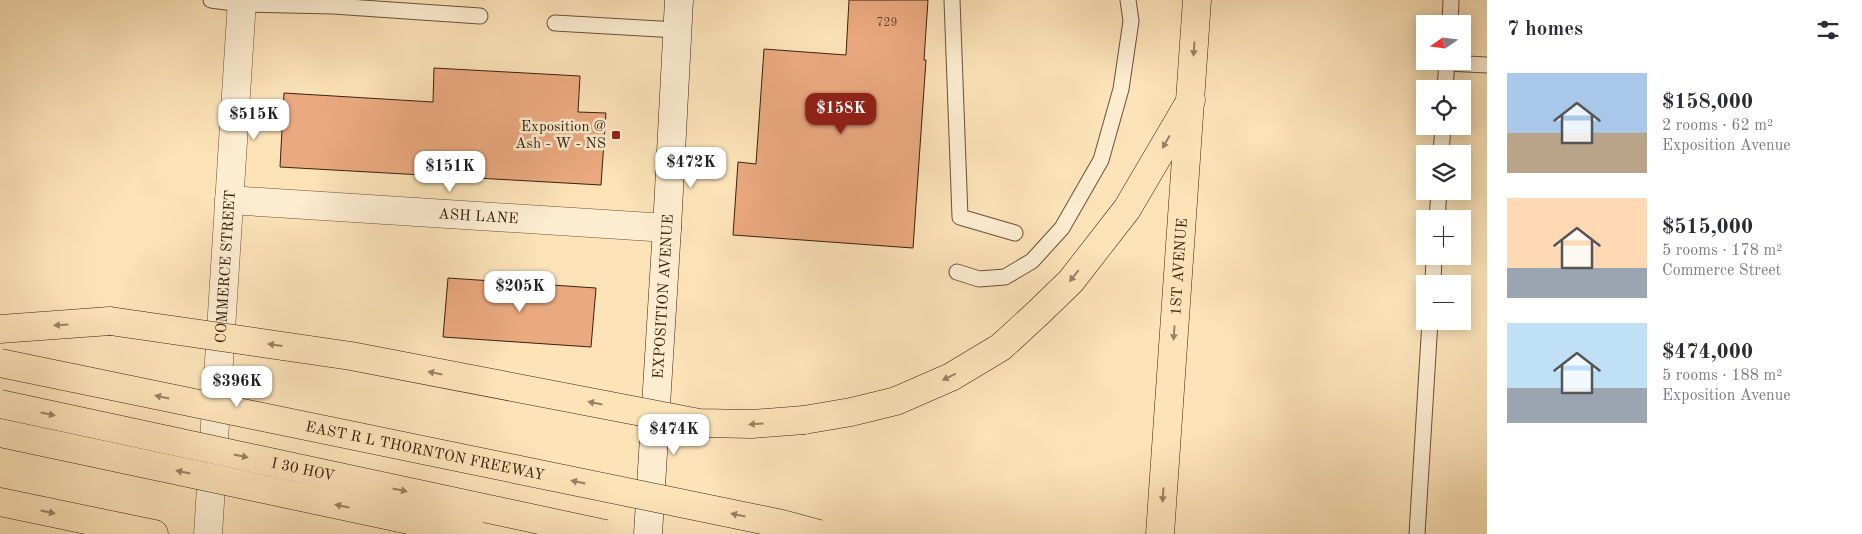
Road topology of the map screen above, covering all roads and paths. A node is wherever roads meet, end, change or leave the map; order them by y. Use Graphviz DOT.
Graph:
graph roads {
  1 [pos="211,0"];
  2 [pos="679,0"];
  3 [pos="952,0"];
  4 [pos="1128,0"];
  5 [pos="1197,0"];
  6 [pos="1451,0"];
  7 [pos="242,2"];
  8 [pos="1450,15"];
  9 [pos="480,16"];
  10 [pos="555,23"];
  11 [pos="677,30"];
  12 [pos="1471,64"];
  13 [pos="1487,65"];
  14 [pos="1191,100"];
  15 [pos="229,200"];
  16 [pos="668,228"];
  17 [pos="1015,233"];
  18 [pos="957,272"];
  19 [pos="0,329"];
  20 [pos="1429,330"];
  21 [pos="0,363"];
  22 [pos="0,404"];
  23 [pos="0,433"];
  24 [pos="0,502"];
  25 [pos="154,534"];
  26 [pos="208,534"];
  27 [pos="475,534"];
  28 [pos="606,534"];
  29 [pos="648,534"];
  30 [pos="819,534"];
  31 [pos="1160,534"];
  32 [pos="1417,534"];
  1 -- 7 [label="lane"];
  2 -- 11 [label="street, EXPOSITION AVENUE"];
  3 -- 17 [label="lane"];
  4 -- 18 [label="lane"];
  5 -- 14 [label="main road, 1ST AVENUE, one-way"];
  6 -- 8 [label="lane"];
  7 -- 9 [label="lane"];
  7 -- 15 [label="street, COMMERCE STREET"];
  10 -- 11 [label="lane"];
  11 -- 16 [label="street, EXPOSITION AVENUE"];
  12 -- 13 [label="lane"];
  14 -- 19 [label="main road, one-way, bridge"];
  14 -- 31 [label="main road, 1ST AVENUE, one-way"];
  15 -- 16 [label="street, ASH LANE"];
  15 -- 26 [label="street, COMMERCE STREET"];
  16 -- 29 [label="street, EXPOSITION AVENUE"];
  20 -- 32 [label="lane"];
  30 -- 21 [label="main road, EAST R L THORNTON FREEWAY, one-way, bridge"];
  22 -- 28 [label="main road, I 30 HOV, one-way, bridge"];
  27 -- 23 [label="main road, I 30 HOV, one-way, bridge"];
  24 -- 25 [label="main road, one-way"];
}
